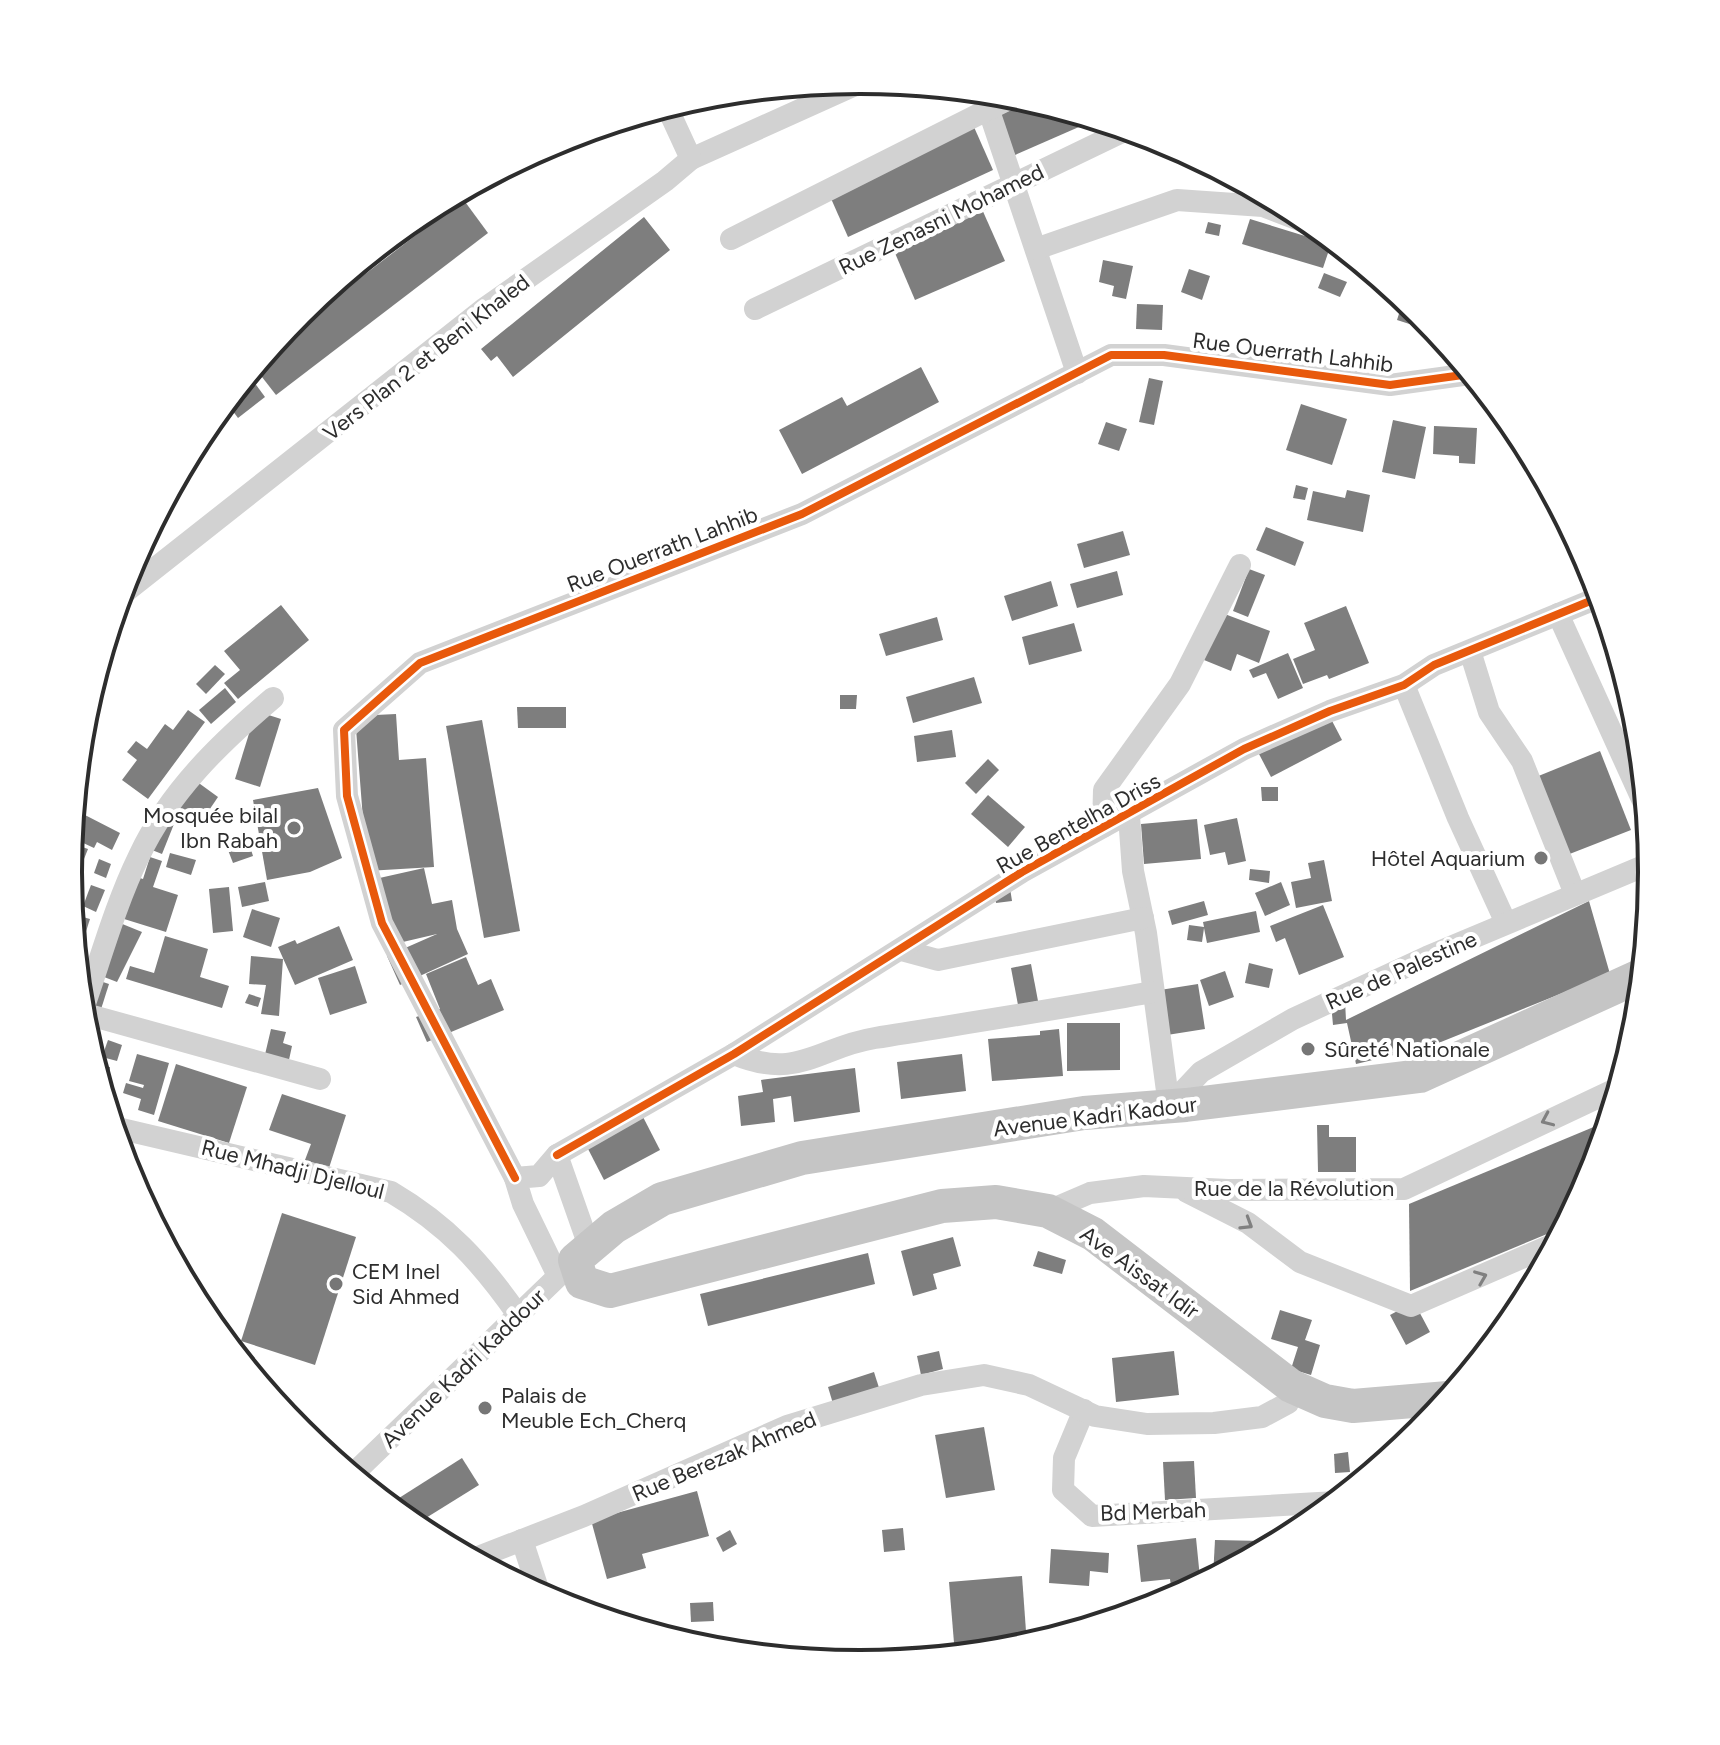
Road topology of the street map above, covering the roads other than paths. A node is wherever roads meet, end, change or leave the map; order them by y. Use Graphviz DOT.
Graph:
graph roads {
  1 [pos="833,95"];
  2 [pos="981,104"];
  3 [pos="987,105"];
  4 [pos="672,118"];
  5 [pos="1112,137"];
  6 [pos="691,159"];
  7 [pos="1013,185"];
  8 [pos="1260,206"];
  9 [pos="731,239"];
  10 [pos="1036,249"];
  11 [pos="755,309"];
  12 [pos="1077,373"];
  13 [pos="1458,376"];
  14 [pos="1240,565"];
  15 [pos="139,581"];
  16 [pos="1589,601"];
  17 [pos="1558,614"];
  18 [pos="1470,651"];
  19 [pos="1404,685"];
  20 [pos="273,698"];
  21 [pos="1631,776"];
  22 [pos="1129,816"];
  23 [pos="1103,827"];
  24 [pos="1638,868"];
  25 [pos="1575,894"];
  26 [pos="1143,918"];
  27 [pos="1506,923"];
  28 [pos="901,950"];
  29 [pos="1630,980"];
  30 [pos="91,987"];
  31 [pos="1152,992"];
  32 [pos="96,1017"];
  33 [pos="734,1054"];
  34 [pos="320,1079"];
  35 [pos="1605,1094"];
  36 [pos="1169,1106"];
  37 [pos="126,1130"];
  38 [pos="557,1155"];
  39 [pos="515,1178"];
  40 [pos="1179,1187"];
  41 [pos="1048,1211"];
  42 [pos="1541,1250"];
  43 [pos="576,1266"];
  44 [pos="518,1315"];
  45 [pos="1291,1386"];
  46 [pos="1432,1399"];
  47 [pos="1084,1410"];
  48 [pos="360,1468"];
  49 [pos="1315,1503"];
  50 [pos="522,1540"];
  51 [pos="486,1554"];
  52 [pos="535,1578"];
  1 -- 6 [label="street, Vers Plan 2 et Beni Khaled"];
  2 -- 9 [label="street"];
  3 -- 7 [label="street"];
  4 -- 6 [label="street"];
  5 -- 7 [label="street, Rue Zenasni Mohamed"];
  6 -- 15 [label="street, Vers Plan 2 et Beni Khaled"];
  7 -- 10 [label="street"];
  7 -- 11 [label="street, Rue Zenasni Mohamed"];
  8 -- 10 [label="street"];
  10 -- 12 [label="street"];
  12 -- 13 [label="street, Rue Ouerrath Lahhib"];
  12 -- 39 [label="street, Rue Ouerrath Lahhib"];
  14 -- 23 [label="street"];
  16 -- 17 [label="street, Rue Bentelha Driss"];
  17 -- 18 [label="street, Rue Bentelha Driss"];
  17 -- 21 [label="street"];
  18 -- 19 [label="street, Rue Bentelha Driss"];
  18 -- 25 [label="street"];
  19 -- 22 [label="street, Rue Bentelha Driss"];
  19 -- 27 [label="street"];
  20 -- 30 [label="street"];
  22 -- 23 [label="street, Rue Bentelha Driss"];
  22 -- 26 [label="street"];
  23 -- 28 [label="street, Rue Bentelha Driss"];
  24 -- 25 [label="street, Rue de Palestine"];
  25 -- 27 [label="street, Rue de Palestine"];
  26 -- 28 [label="street"];
  26 -- 31 [label="street"];
  27 -- 36 [label="street, Rue de Palestine"];
  28 -- 33 [label="street, Rue Bentelha Driss"];
  29 -- 36 [label="main road, Avenue Kadri Kadour"];
  31 -- 33 [label="street"];
  31 -- 36 [label="street"];
  32 -- 34 [label="street"];
  33 -- 38 [label="street, Rue Bentelha Driss"];
  35 -- 40 [label="street, Rue de la Révolution, one-way"];
  36 -- 43 [label="main road, Avenue Kadri Kadour"];
  37 -- 44 [label="street, Rue Mhadji Djelloul"];
  38 -- 39 [label="street, Rue Bentelha Driss"];
  38 -- 43 [label="street"];
  39 -- 43 [label="street"];
  40 -- 41 [label="street, Rue de la Révolution"];
  40 -- 42 [label="street, one-way"];
  41 -- 43 [label="main road, Ave Aissat Idir"];
  41 -- 45 [label="main road, Ave Aissat Idir"];
  43 -- 44 [label="street, Avenue Kadri Kaddour"];
  44 -- 48 [label="street, Avenue Kadri Kaddour"];
  45 -- 46 [label="main road, Ave Aissat Idir"];
  45 -- 47 [label="street, Rue Berezak Ahmed"];
  47 -- 49 [label="street, Bd Merbah"];
  47 -- 50 [label="street, Rue Berezak Ahmed"];
  50 -- 51 [label="street, Rue Berezak Ahmed"];
  50 -- 52 [label="street"];
}
